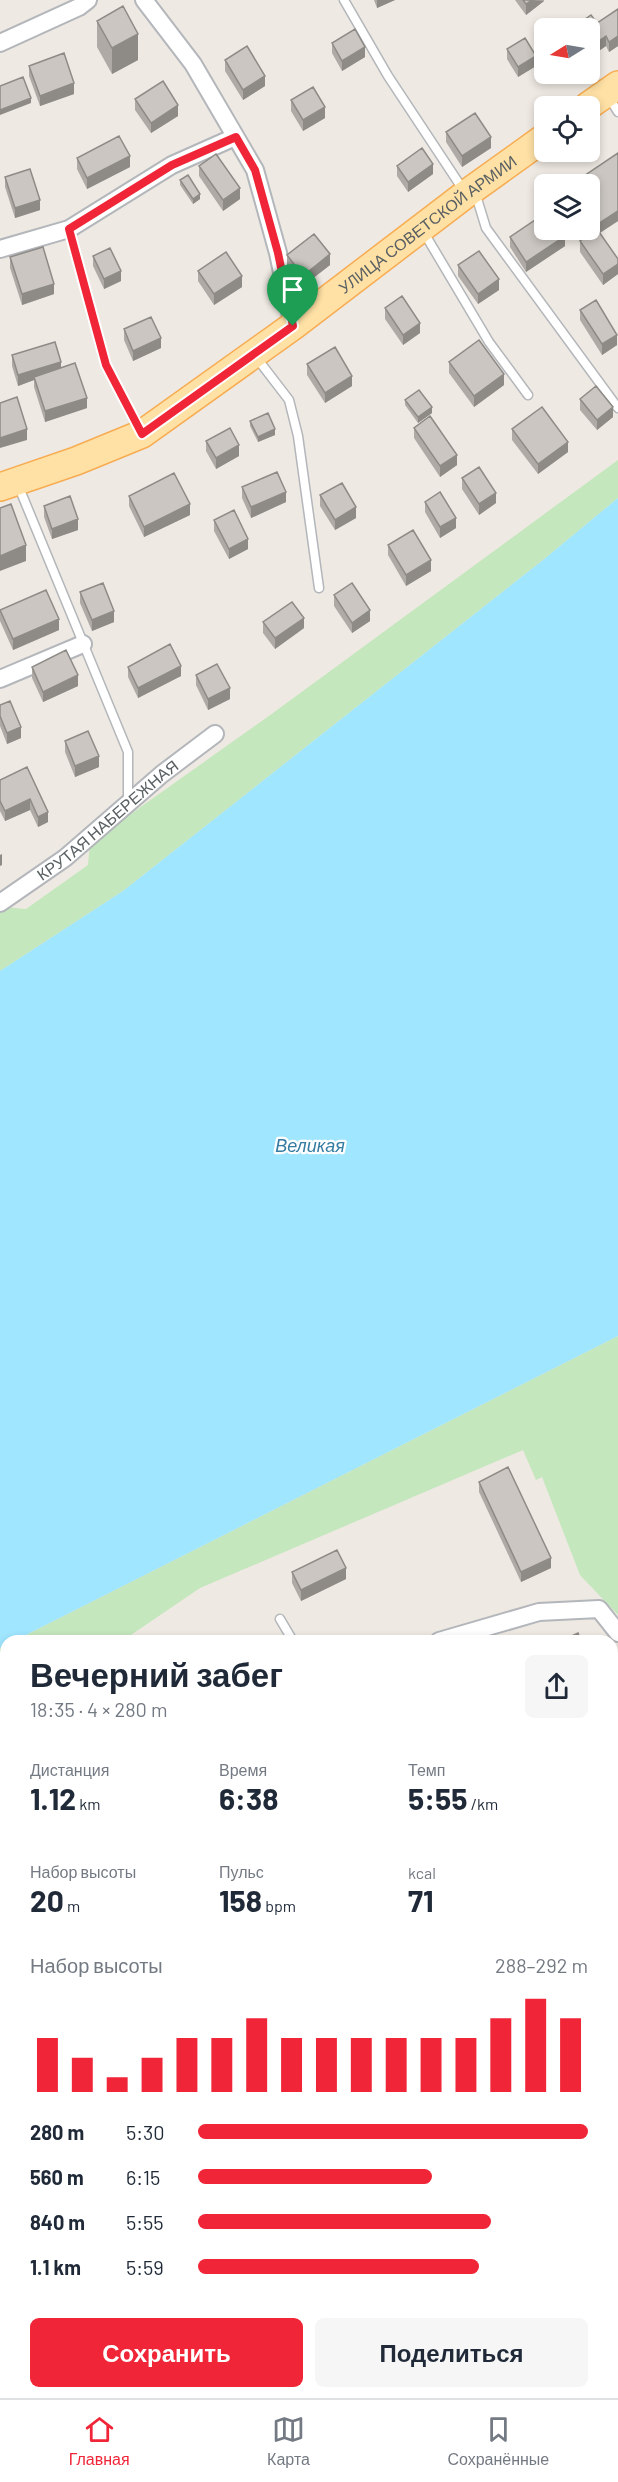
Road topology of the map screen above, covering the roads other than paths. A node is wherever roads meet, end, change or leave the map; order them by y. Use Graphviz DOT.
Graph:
graph roads {
  1 [pos="88,0"];
  2 [pos="144,0"];
  3 [pos="344,0"];
  4 [pos="0,43"];
  5 [pos="236,137"];
  6 [pos="534,145"];
  7 [pos="470,191"];
  8 [pos="421,228"];
  9 [pos="69,229"];
  10 [pos="0,249"];
  11 [pos="293,326"];
  12 [pos="254,354"];
  13 [pos="528,395"];
  14 [pos="618,408"];
  15 [pos="142,434"];
  16 [pos="8,484"];
  17 [pos="319,588"];
  18 [pos="83,644"];
  19 [pos="0,679"];
  20 [pos="216,734"];
  21 [pos="128,804"];
  22 [pos="0,903"];
  23 [pos="280,1619"];
  24 [pos="618,1633"];
  25 [pos="289,1635"];
  26 [pos="460,1635"];
  1 -- 4 [label="street"];
  2 -- 5 [label="street"];
  3 -- 7 [label="lane"];
  5 -- 9 [label="street"];
  5 -- 11 [label="street"];
  6 -- 7 [label="main road, УЛИЦА СОВЕТСКОЙ АРМИИ"];
  7 -- 8 [label="main road, УЛИЦА СОВЕТСКОЙ АРМИИ"];
  7 -- 14 [label="lane"];
  8 -- 11 [label="main road, УЛИЦА СОВЕТСКОЙ АРМИИ"];
  8 -- 13 [label="lane"];
  9 -- 10 [label="street"];
  9 -- 15 [label="lane"];
  11 -- 12 [label="main road, УЛИЦА СОВЕТСКОЙ АРМИИ"];
  12 -- 15 [label="main road, УЛИЦА СОВЕТСКОЙ АРМИИ"];
  12 -- 17 [label="lane"];
  15 -- 16 [label="main road, УЛИЦА СОВЕТСКОЙ АРМИИ"];
  16 -- 18 [label="lane"];
  18 -- 19 [label="street"];
  18 -- 21 [label="lane"];
  20 -- 21 [label="street, КРУТАЯ НАБЕРЕЖНАЯ"];
  21 -- 22 [label="street, КРУТАЯ НАБЕРЕЖНАЯ"];
  23 -- 25 [label="lane"];
  24 -- 26 [label="street"];
}
